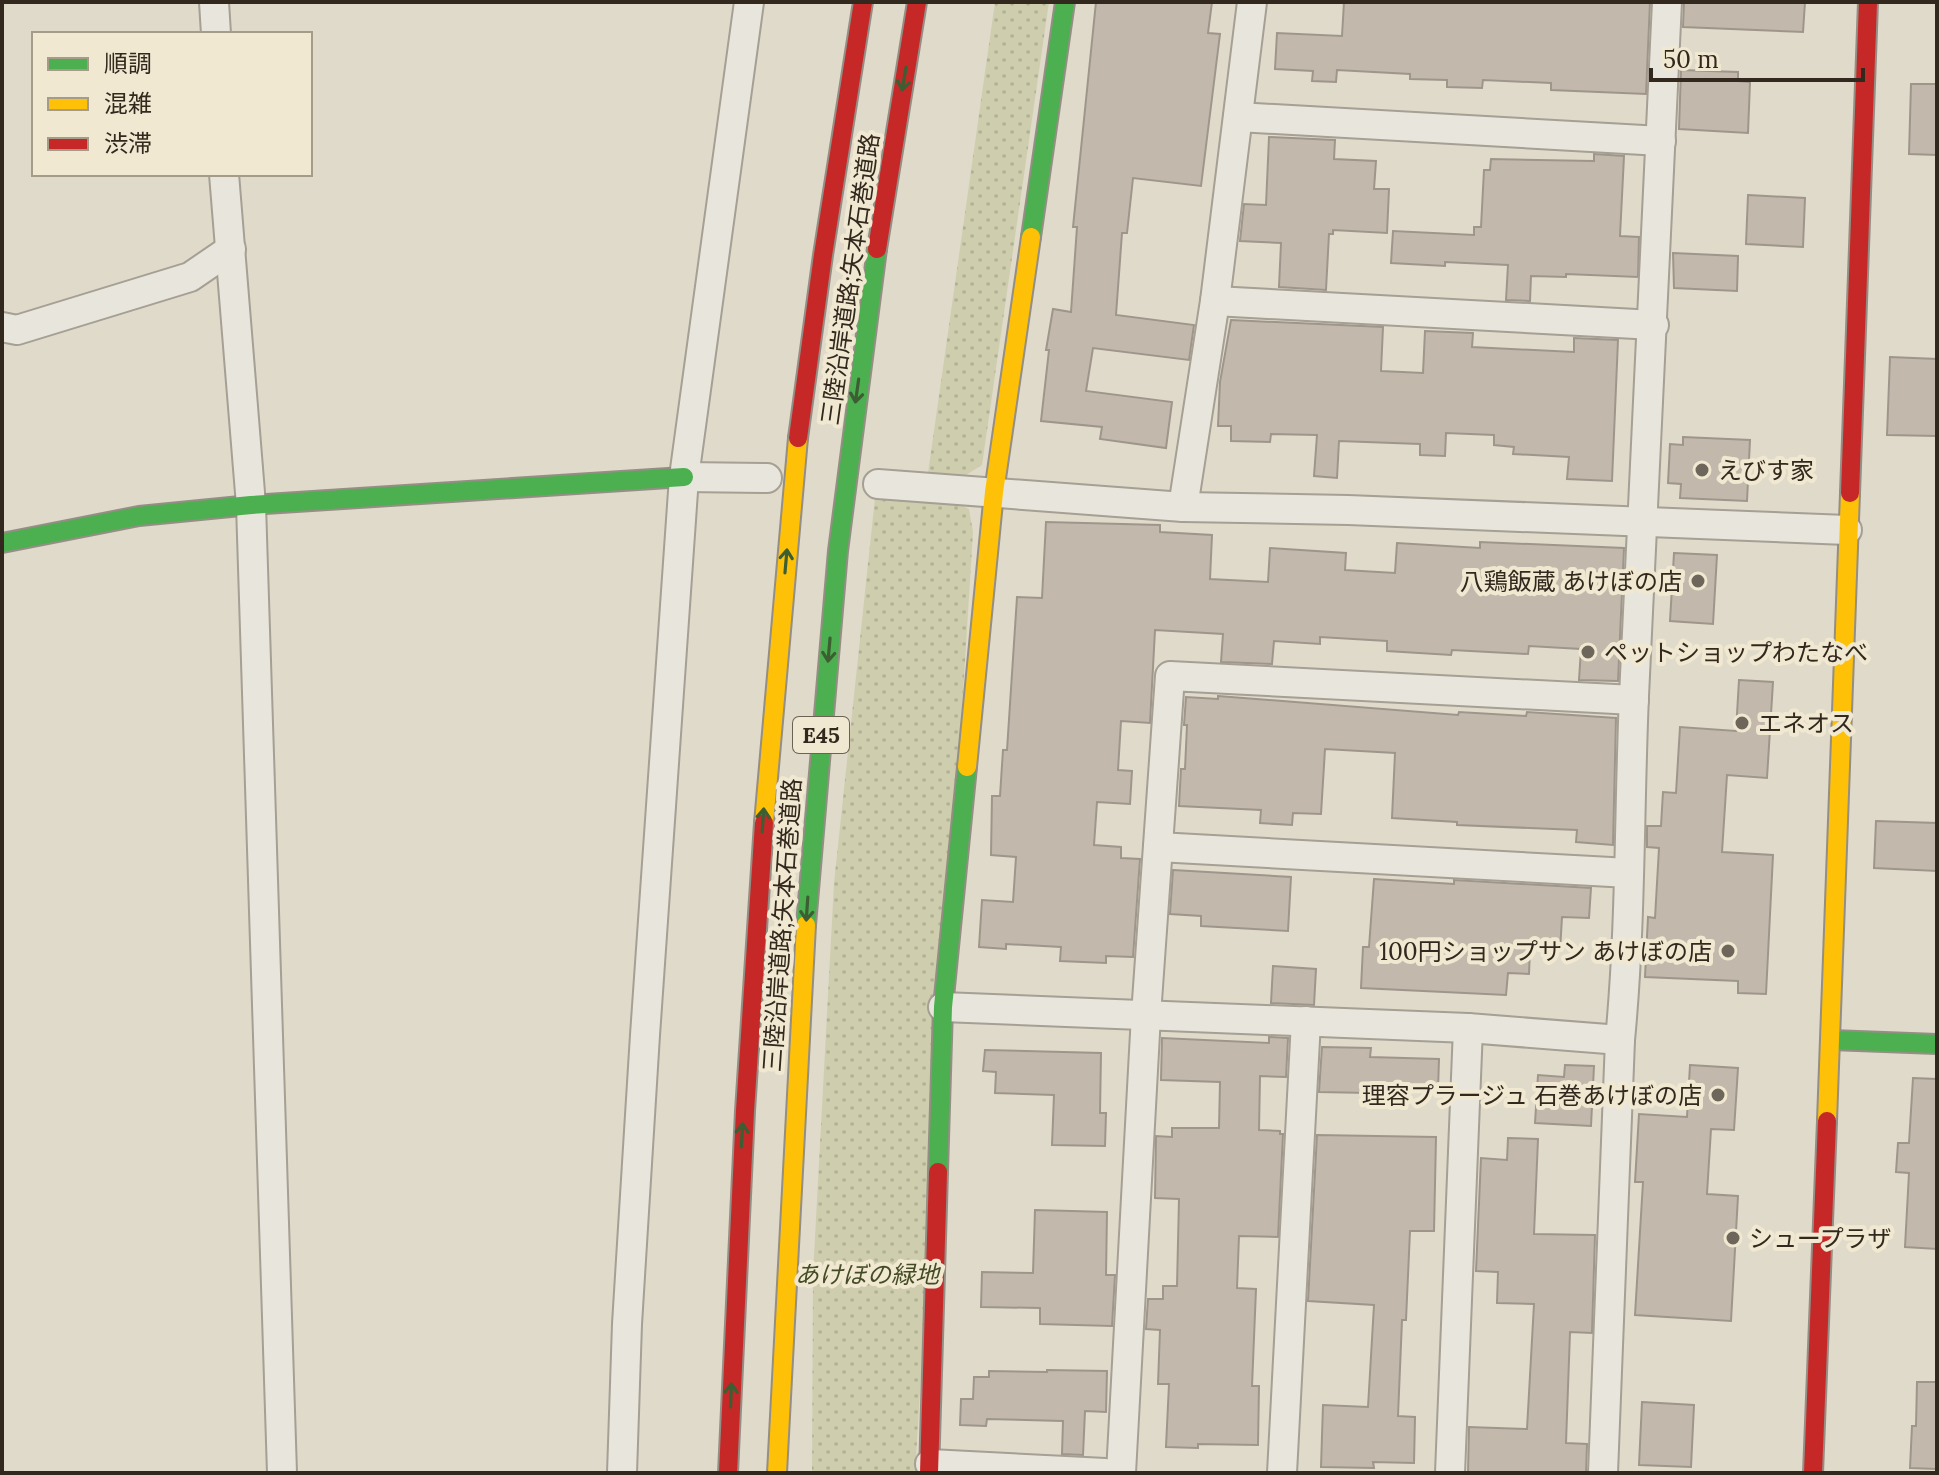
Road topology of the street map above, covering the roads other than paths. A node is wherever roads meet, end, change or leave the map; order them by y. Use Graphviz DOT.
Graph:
graph roads {
  1 [pos="214,2"];
  2 [pos="749,2"];
  3 [pos="863,2"];
  4 [pos="917,2"];
  5 [pos="1065,2"];
  6 [pos="1252,2"];
  7 [pos="1667,2"];
  8 [pos="1868,2"];
  9 [pos="216,32"];
  10 [pos="1238,117"];
  11 [pos="1661,141"];
  12 [pos="224,176"];
  13 [pos="231,249"];
  14 [pos="1215,301"];
  15 [pos="1654,325"];
  16 [pos="2,327"];
  17 [pos="684,477"];
  18 [pos="767,478"];
  19 [pos="878,484"];
  20 [pos="994,492"];
  21 [pos="251,505"];
  22 [pos="1183,507"];
  23 [pos="1642,521"];
  24 [pos="1847,530"];
  25 [pos="2,543"];
  26 [pos="1634,700"];
  27 [pos="1158,847"];
  28 [pos="1629,873"];
  29 [pos="943,1007"];
  30 [pos="1146,1015"];
  31 [pos="1306,1021"];
  32 [pos="1468,1028"];
  33 [pos="1620,1040"];
  34 [pos="1831,1040"];
  35 [pos="1937,1044"];
  36 [pos="930,1469"];
  37 [pos="282,1473"];
  38 [pos="622,1473"];
  39 [pos="728,1473"];
  40 [pos="777,1473"];
  41 [pos="1105,1473"];
  42 [pos="1121,1473"];
  43 [pos="1282,1473"];
  44 [pos="1450,1473"];
  45 [pos="1603,1473"];
  46 [pos="1813,1473"];
  1 -- 9 [label="street"];
  2 -- 17 [label="street"];
  39 -- 3 [label="main road, 三陸沿岸道路;矢本石巻道路 / E45, one-way"];
  4 -- 40 [label="main road, 三陸沿岸道路;矢本石巻道路 / E45, one-way"];
  5 -- 20 [label="main road"];
  6 -- 10 [label="street"];
  7 -- 11 [label="street"];
  8 -- 24 [label="main road"];
  10 -- 11 [label="street"];
  10 -- 14 [label="street"];
  11 -- 15 [label="street"];
  12 -- 13 [label="street"];
  13 -- 16 [label="street"];
  13 -- 21 [label="street"];
  14 -- 15 [label="street"];
  14 -- 22 [label="street"];
  15 -- 23 [label="street"];
  17 -- 18 [label="street"];
  17 -- 21 [label="main road"];
  17 -- 38 [label="street"];
  19 -- 20 [label="street"];
  20 -- 22 [label="street"];
  20 -- 29 [label="main road"];
  21 -- 25 [label="main road"];
  21 -- 37 [label="street"];
  22 -- 23 [label="street"];
  23 -- 24 [label="street"];
  23 -- 26 [label="street"];
  24 -- 34 [label="main road"];
  26 -- 27 [label="street"];
  26 -- 28 [label="street"];
  27 -- 28 [label="street"];
  27 -- 30 [label="street"];
  28 -- 33 [label="street"];
  29 -- 30 [label="street"];
  29 -- 36 [label="main road"];
  30 -- 31 [label="street"];
  30 -- 42 [label="street"];
  31 -- 32 [label="street"];
  31 -- 43 [label="street"];
  32 -- 33 [label="street"];
  32 -- 44 [label="street"];
  33 -- 45 [label="street"];
  34 -- 35 [label="main road"];
  34 -- 46 [label="main road"];
  36 -- 41 [label="street"];
}
